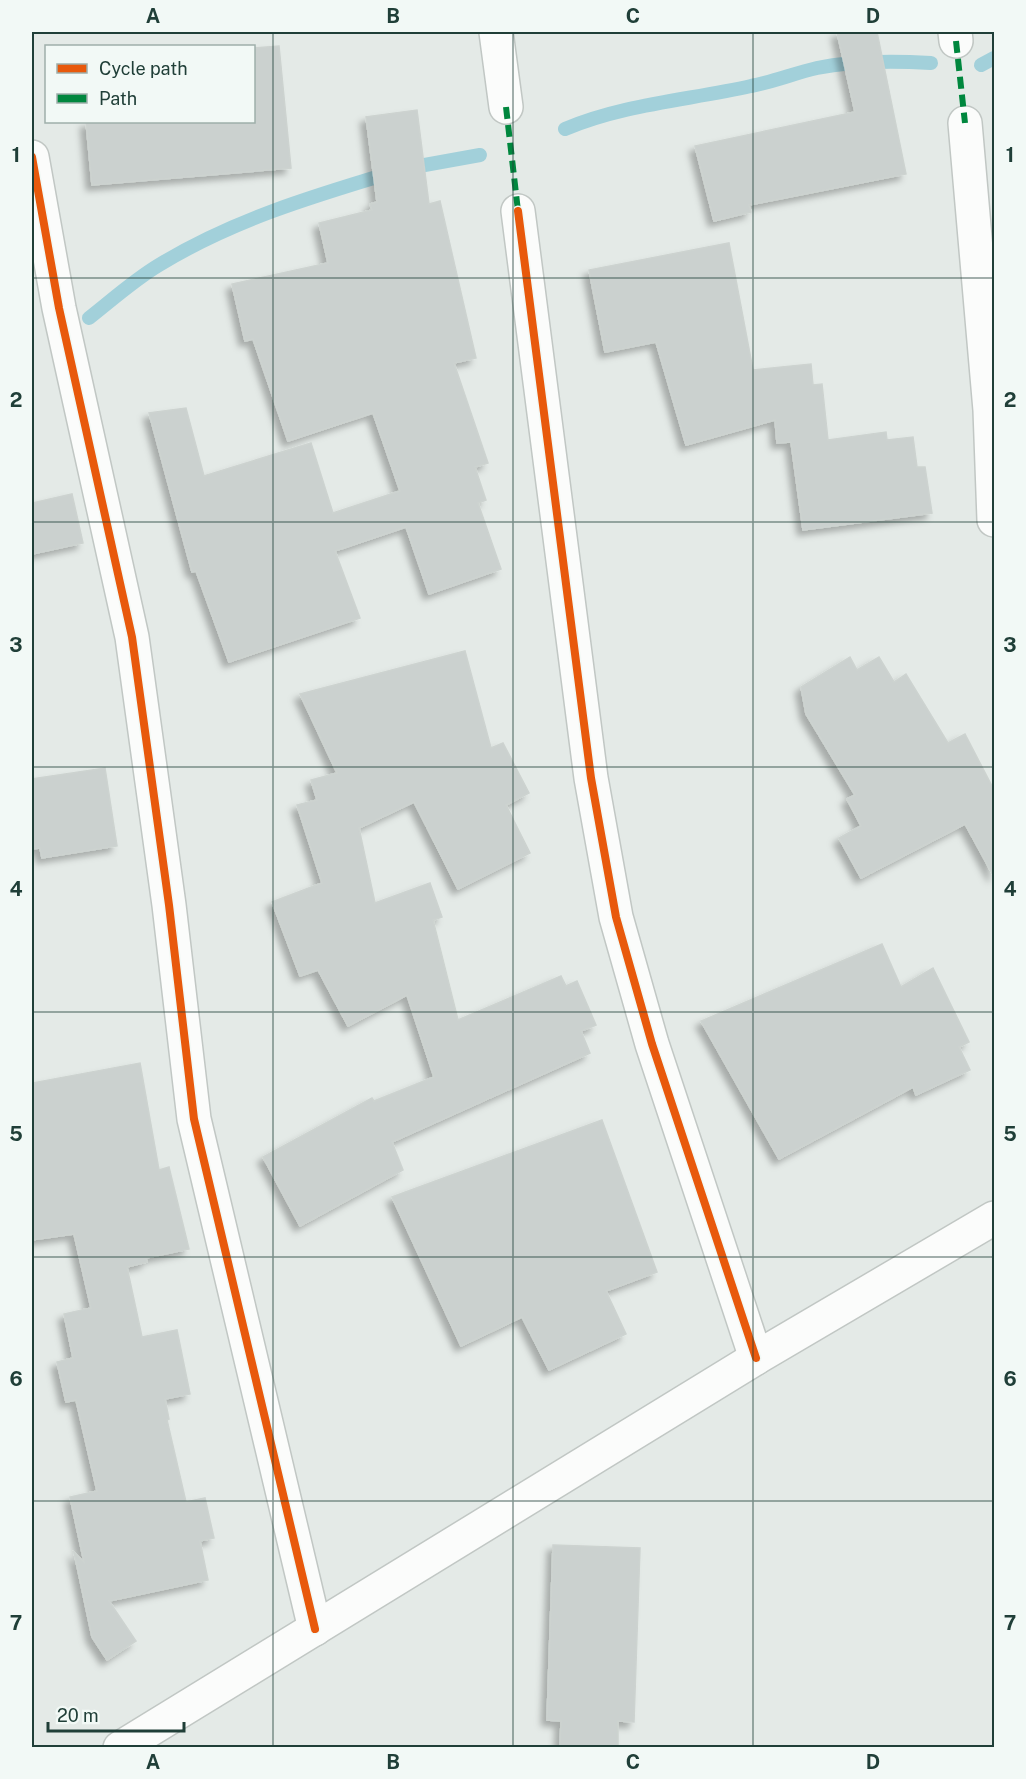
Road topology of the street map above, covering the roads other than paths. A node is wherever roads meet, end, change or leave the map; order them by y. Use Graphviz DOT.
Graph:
graph roads {
  1 [pos="496,32"];
  2 [pos="506,107"];
  3 [pos="964,123"];
  4 [pos="32,157"];
  5 [pos="518,211"];
  6 [pos="994,520"];
  7 [pos="994,1218"];
  8 [pos="756,1358"];
  9 [pos="315,1629"];
  10 [pos="120,1748"];
  1 -- 2 [label="street"];
  3 -- 6 [label="street"];
  4 -- 9 [label="street"];
  5 -- 8 [label="street"];
  7 -- 8 [label="street"];
  8 -- 9 [label="street"];
  9 -- 10 [label="street"];
}
